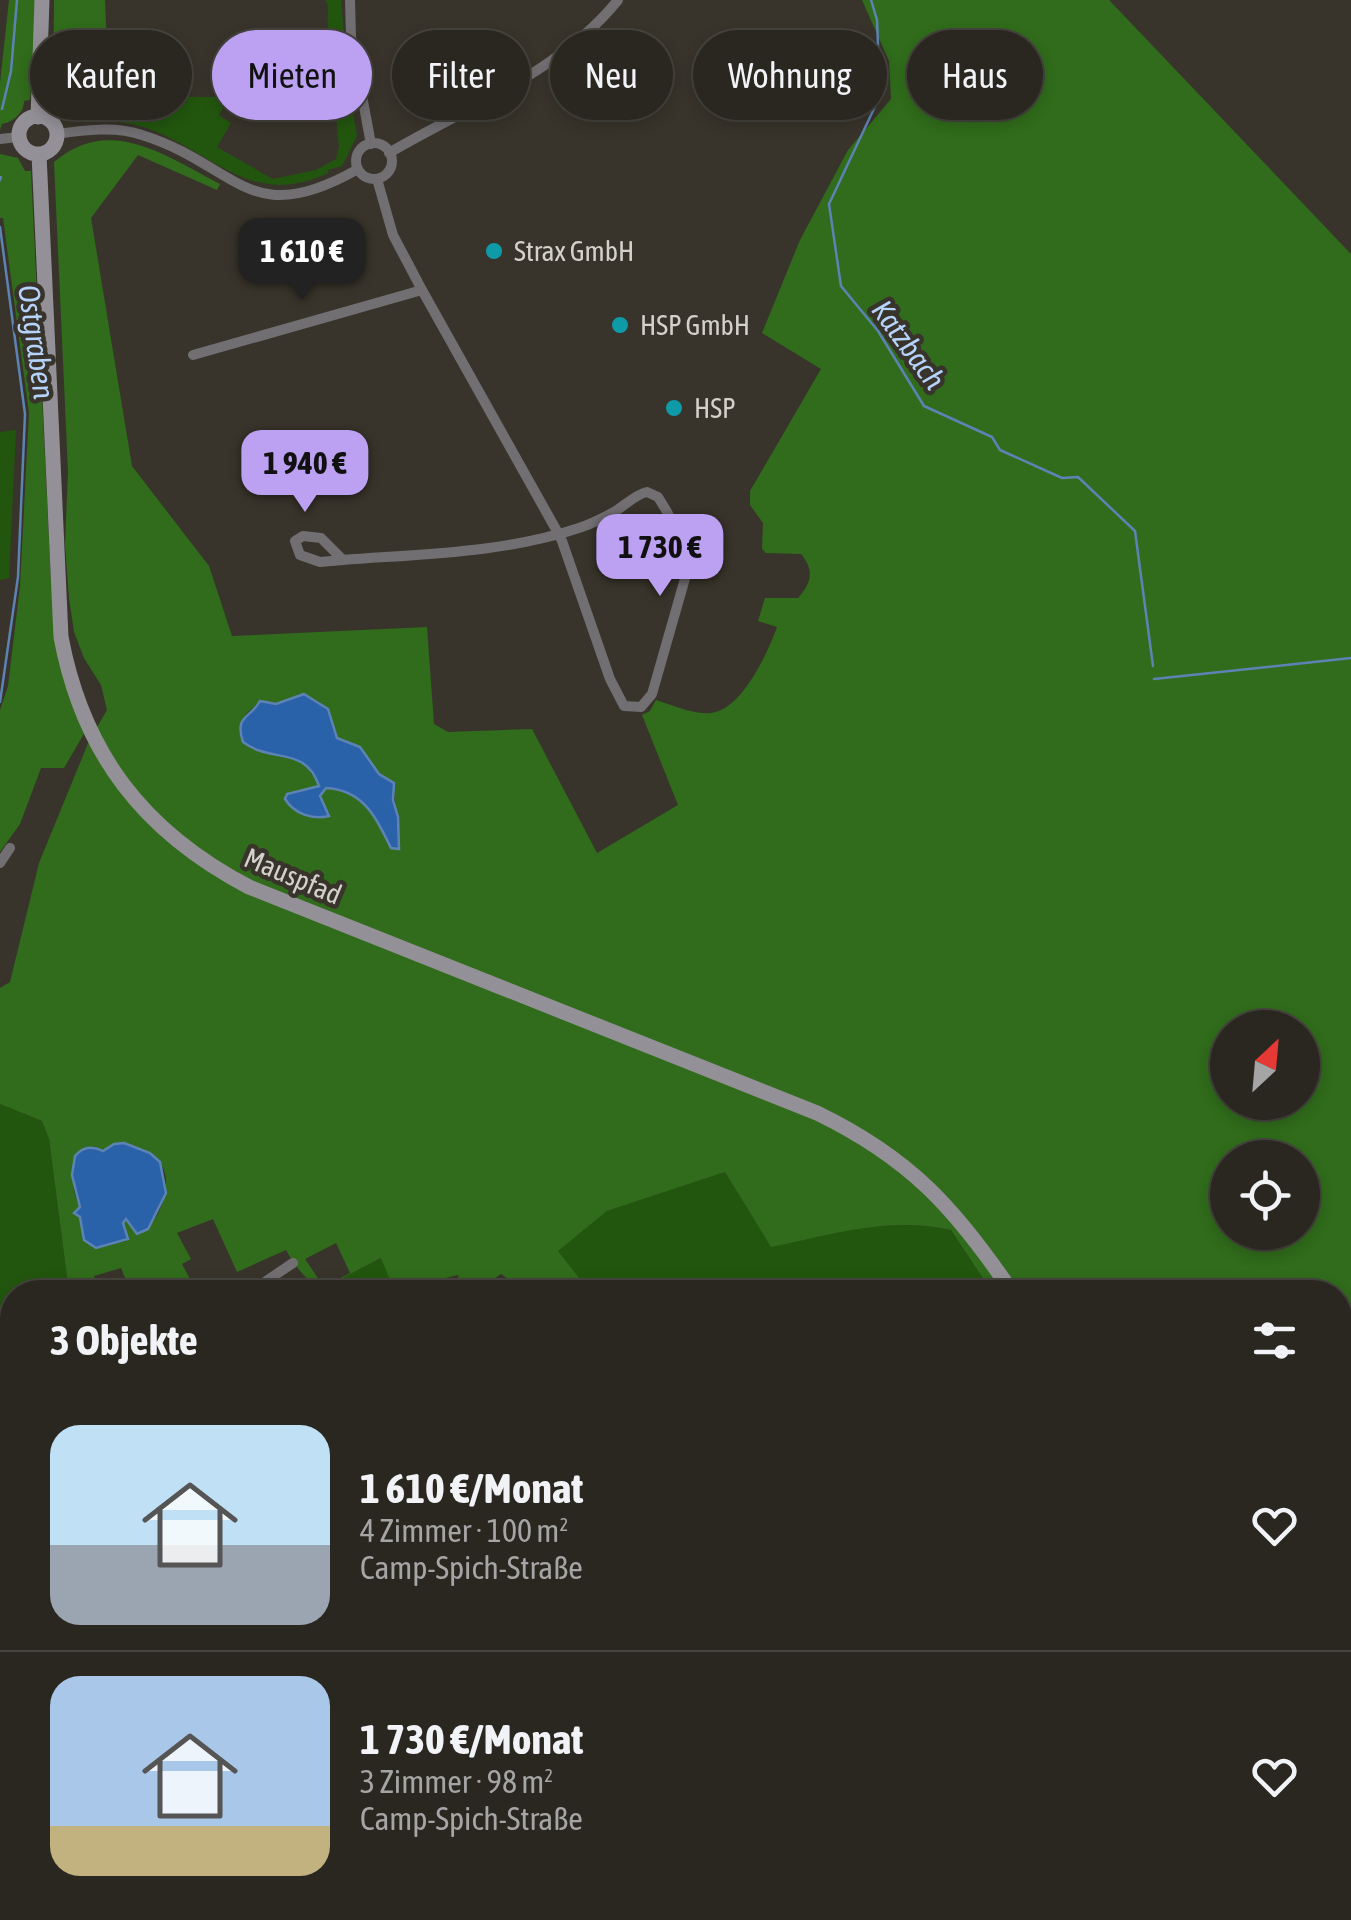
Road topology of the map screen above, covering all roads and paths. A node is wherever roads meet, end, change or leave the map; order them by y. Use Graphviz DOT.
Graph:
graph roads {
  1 [pos="42,0"];
  2 [pos="350,0"];
  3 [pos="618,0"];
  4 [pos="41,30"];
  5 [pos="31,120"];
  6 [pos="48,120"];
  7 [pos="57,134"];
  8 [pos="20,137"];
  9 [pos="0,139"];
  10 [pos="371,144"];
  11 [pos="389,153"];
  12 [pos="38,154"];
  13 [pos="358,169"];
  14 [pos="377,179"];
  15 [pos="422,290"];
  16 [pos="193,355"];
  17 [pos="558,533"];
  18 [pos="343,560"];
  19 [pos="10,848"];
  20 [pos="0,863"];
  21 [pos="293,1263"];
  22 [pos="268,1280"];
  23 [pos="1004,1280"];
  1 -- 4 [label="street"];
  2 -- 10 [label="street"];
  3 -- 11 [label="street"];
  5 -- 8 [label="street"];
  6 -- 7 [label="street"];
  7 -- 12 [label="street"];
  7 -- 13 [label="street"];
  8 -- 9 [label="street"];
  8 -- 12 [label="street"];
  10 -- 11 [label="street"];
  10 -- 13 [label="street"];
  11 -- 14 [label="street"];
  12 -- 23 [label="street, Mauspfad"];
  13 -- 14 [label="street"];
  14 -- 15 [label="street"];
  15 -- 16 [label="street"];
  15 -- 17 [label="street"];
  17 -- 17 [label="street"];
  17 -- 18 [label="street"];
  19 -- 20 [label="street"];
  21 -- 22 [label="street"];
}
